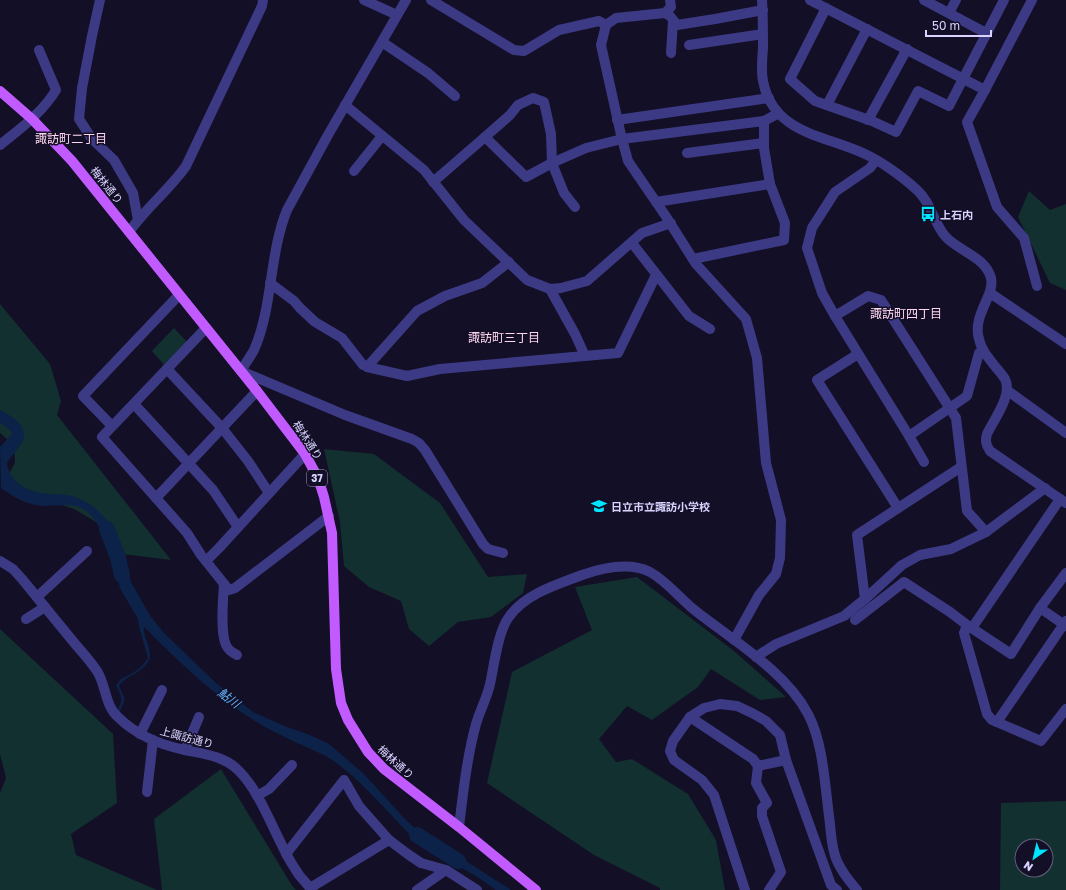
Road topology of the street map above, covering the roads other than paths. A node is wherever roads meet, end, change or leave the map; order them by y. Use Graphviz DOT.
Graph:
graph roads {
  1 [pos="100,0"];
  2 [pos="263,0"];
  3 [pos="364,0"];
  4 [pos="406,0"];
  5 [pos="431,0"];
  6 [pos="670,0"];
  7 [pos="810,0"];
  8 [pos="924,0"];
  9 [pos="956,0"];
  10 [pos="1004,0"];
  11 [pos="1032,0"];
  12 [pos="763,5"];
  13 [pos="826,8"];
  14 [pos="665,13"];
  15 [pos="949,14"];
  16 [pos="397,15"];
  17 [pos="673,21"];
  18 [pos="606,25"];
  19 [pos="867,29"];
  20 [pos="986,33"];
  21 [pos="763,34"];
  22 [pos="382,42"];
  23 [pos="689,45"];
  24 [pos="39,50"];
  25 [pos="906,50"];
  26 [pos="671,53"];
  27 [pos="964,79"];
  28 [pos="985,90"];
  29 [pos="0,91"];
  30 [pos="455,96"];
  31 [pos="769,98"];
  32 [pos="345,105"];
  33 [pos="827,105"];
  34 [pos="778,114"];
  35 [pos="32,119"];
  36 [pos="618,120"];
  37 [pos="868,120"];
  38 [pos="764,121"];
  39 [pos="382,136"];
  40 [pos="485,138"];
  41 [pos="622,139"];
  42 [pos="764,143"];
  43 [pos="0,145"];
  44 [pos="687,153"];
  45 [pos="876,160"];
  46 [pos="552,163"];
  47 [pos="354,171"];
  48 [pos="433,182"];
  49 [pos="770,184"];
  50 [pos="656,202"];
  51 [pos="575,206"];
  52 [pos="138,220"];
  53 [pos="671,223"];
  54 [pos="129,232"];
  55 [pos="632,243"];
  56 [pos="693,259"];
  57 [pos="509,262"];
  58 [pos="656,275"];
  59 [pos="270,283"];
  60 [pos="1037,286"];
  61 [pos="550,289"];
  62 [pos="990,293"];
  63 [pos="179,295"];
  64 [pos="834,316"];
  65 [pos="206,328"];
  66 [pos="710,329"];
  67 [pos="1066,344"];
  68 [pos="983,350"];
  69 [pos="858,354"];
  70 [pos="585,356"];
  71 [pos="363,365"];
  72 [pos="167,369"];
  73 [pos="241,371"];
  74 [pos="258,391"];
  75 [pos="1008,391"];
  76 [pos="134,404"];
  77 [pos="949,408"];
  78 [pos="112,426"];
  79 [pos="222,428"];
  80 [pos="1066,432"];
  81 [pos="909,436"];
  82 [pos="305,454"];
  83 [pos="924,462"];
  84 [pos="189,464"];
  85 [pos="961,467"];
  86 [pos="1045,488"];
  87 [pos="269,493"];
  88 [pos="156,498"];
  89 [pos="1063,501"];
  90 [pos="898,508"];
  91 [pos="329,516"];
  92 [pos="238,527"];
  93 [pos="986,532"];
  94 [pos="87,551"];
  95 [pos="503,553"];
  96 [pos="0,561"];
  97 [pos="206,561"];
  98 [pos="1066,573"];
  99 [pos="224,584"];
  100 [pos="38,597"];
  101 [pos="865,599"];
  102 [pos="45,607"];
  103 [pos="1040,608"];
  104 [pos="26,619"];
  105 [pos="855,620"];
  106 [pos="1065,624"];
  107 [pos="970,627"];
  108 [pos="734,640"];
  109 [pos="237,656"];
  110 [pos="756,657"];
  111 [pos="162,690"];
  112 [pos="1066,709"];
  113 [pos="199,717"];
  114 [pos="690,717"];
  115 [pos="997,722"];
  116 [pos="140,734"];
  117 [pos="154,740"];
  118 [pos="185,750"];
  119 [pos="786,760"];
  120 [pos="292,765"];
  121 [pos="758,766"];
  122 [pos="147,792"];
  123 [pos="257,796"];
  124 [pos="459,827"];
  125 [pos="389,840"];
  126 [pos="286,854"];
  127 [pos="446,870"];
  128 [pos="311,889"];
  129 [pos="853,889"];
  130 [pos="417,890"];
  131 [pos="477,890"];
  132 [pos="536,890"];
  133 [pos="745,890"];
  134 [pos="769,890"];
  135 [pos="837,890"];
  1 -- 52 [label="street"];
  2 -- 52 [label="street"];
  3 -- 16 [label="street"];
  4 -- 16 [label="street"];
  5 -- 18 [label="street"];
  6 -- 14 [label="street"];
  7 -- 13 [label="street"];
  8 -- 15 [label="street"];
  9 -- 15 [label="street"];
  10 -- 20 [label="street"];
  11 -- 28 [label="street"];
  12 -- 17 [label="street"];
  12 -- 21 [label="street"];
  13 -- 19 [label="street"];
  13 -- 33 [label="street"];
  14 -- 17 [label="street"];
  14 -- 18 [label="street"];
  15 -- 20 [label="street"];
  16 -- 22 [label="street"];
  17 -- 26 [label="street"];
  18 -- 36 [label="street"];
  19 -- 25 [label="street"];
  19 -- 33 [label="street"];
  20 -- 27 [label="street"];
  21 -- 23 [label="street"];
  21 -- 31 [label="street"];
  22 -- 30 [label="street"];
  22 -- 32 [label="street"];
  24 -- 35 [label="street"];
  25 -- 27 [label="street"];
  25 -- 37 [label="street"];
  27 -- 28 [label="street"];
  27 -- 37 [label="street"];
  28 -- 60 [label="street"];
  29 -- 35 [label="main road, 梅林通り / 37"];
  31 -- 34 [label="street"];
  31 -- 36 [label="street"];
  32 -- 39 [label="street"];
  32 -- 59 [label="street"];
  33 -- 37 [label="street"];
  34 -- 38 [label="street"];
  34 -- 45 [label="street"];
  35 -- 43 [label="street"];
  35 -- 54 [label="main road, 梅林通り / 37"];
  36 -- 41 [label="street"];
  38 -- 41 [label="street"];
  38 -- 42 [label="street"];
  39 -- 47 [label="street"];
  39 -- 48 [label="street"];
  40 -- 46 [label="street"];
  40 -- 46 [label="street"];
  40 -- 48 [label="street"];
  41 -- 46 [label="street"];
  41 -- 50 [label="street"];
  42 -- 44 [label="street"];
  42 -- 49 [label="street"];
  45 -- 62 [label="street"];
  45 -- 64 [label="street"];
  46 -- 51 [label="street"];
  48 -- 57 [label="street"];
  49 -- 50 [label="street"];
  49 -- 56 [label="street"];
  50 -- 53 [label="street"];
  52 -- 54 [label="street"];
  53 -- 55 [label="street"];
  53 -- 56 [label="street"];
  54 -- 63 [label="main road, 梅林通り / 37"];
  55 -- 58 [label="street"];
  55 -- 61 [label="street"];
  56 -- 108 [label="street"];
  57 -- 61 [label="street"];
  57 -- 70 [label="street"];
  58 -- 66 [label="street"];
  58 -- 70 [label="street"];
  59 -- 71 [label="street"];
  59 -- 73 [label="street"];
  61 -- 70 [label="street"];
  62 -- 67 [label="street"];
  62 -- 68 [label="street"];
  63 -- 65 [label="main road, 梅林通り / 37"];
  63 -- 78 [label="street"];
  64 -- 69 [label="street"];
  64 -- 77 [label="street"];
  65 -- 72 [label="street"];
  65 -- 73 [label="main road, 梅林通り / 37"];
  68 -- 75 [label="street"];
  68 -- 77 [label="street"];
  69 -- 81 [label="street"];
  69 -- 90 [label="street"];
  72 -- 76 [label="street"];
  72 -- 79 [label="street"];
  73 -- 74 [label="main road, 梅林通り / 37"];
  73 -- 95 [label="street"];
  74 -- 79 [label="street"];
  74 -- 82 [label="main road, 梅林通り / 37"];
  75 -- 80 [label="street"];
  75 -- 86 [label="street"];
  76 -- 78 [label="street"];
  76 -- 84 [label="street"];
  77 -- 81 [label="street"];
  77 -- 85 [label="street"];
  78 -- 88 [label="street"];
  79 -- 84 [label="street"];
  79 -- 87 [label="street"];
  81 -- 83 [label="street"];
  82 -- 87 [label="street"];
  82 -- 91 [label="main road, 梅林通り / 37"];
  84 -- 88 [label="street"];
  84 -- 92 [label="street"];
  85 -- 90 [label="street"];
  85 -- 93 [label="street"];
  86 -- 89 [label="street"];
  86 -- 93 [label="street"];
  87 -- 92 [label="street"];
  88 -- 97 [label="street"];
  89 -- 107 [label="street"];
  90 -- 101 [label="street"];
  91 -- 99 [label="street"];
  91 -- 124 [label="main road, 梅林通り / 37"];
  92 -- 97 [label="street"];
  93 -- 101 [label="street"];
  94 -- 100 [label="street"];
  96 -- 100 [label="street, 上諏訪通り"];
  97 -- 99 [label="street"];
  98 -- 103 [label="street"];
  99 -- 109 [label="street"];
  100 -- 102 [label="street, 上諏訪通り"];
  101 -- 110 [label="street"];
  102 -- 104 [label="street"];
  102 -- 116 [label="street, 上諏訪通り"];
  103 -- 106 [label="street"];
  103 -- 107 [label="street"];
  105 -- 107 [label="street"];
  106 -- 115 [label="street"];
  107 -- 115 [label="street"];
  108 -- 110 [label="street"];
  108 -- 124 [label="street"];
  110 -- 129 [label="street"];
  111 -- 116 [label="street"];
  112 -- 115 [label="street"];
  113 -- 118 [label="street"];
  114 -- 119 [label="street"];
  114 -- 121 [label="street"];
  114 -- 133 [label="street"];
  116 -- 117 [label="street, 上諏訪通り"];
  117 -- 118 [label="street, 上諏訪通り"];
  117 -- 122 [label="street"];
  118 -- 123 [label="street, 上諏訪通り"];
  119 -- 121 [label="street"];
  119 -- 135 [label="street"];
  120 -- 123 [label="street"];
  121 -- 134 [label="street"];
  123 -- 126 [label="street, 上諏訪通り"];
  124 -- 132 [label="main road, 梅林通り / 37"];
  125 -- 126 [label="street"];
  125 -- 127 [label="street"];
  125 -- 128 [label="street"];
  126 -- 128 [label="street, 上諏訪通り"];
  127 -- 130 [label="street"];
  127 -- 131 [label="street"];
}
